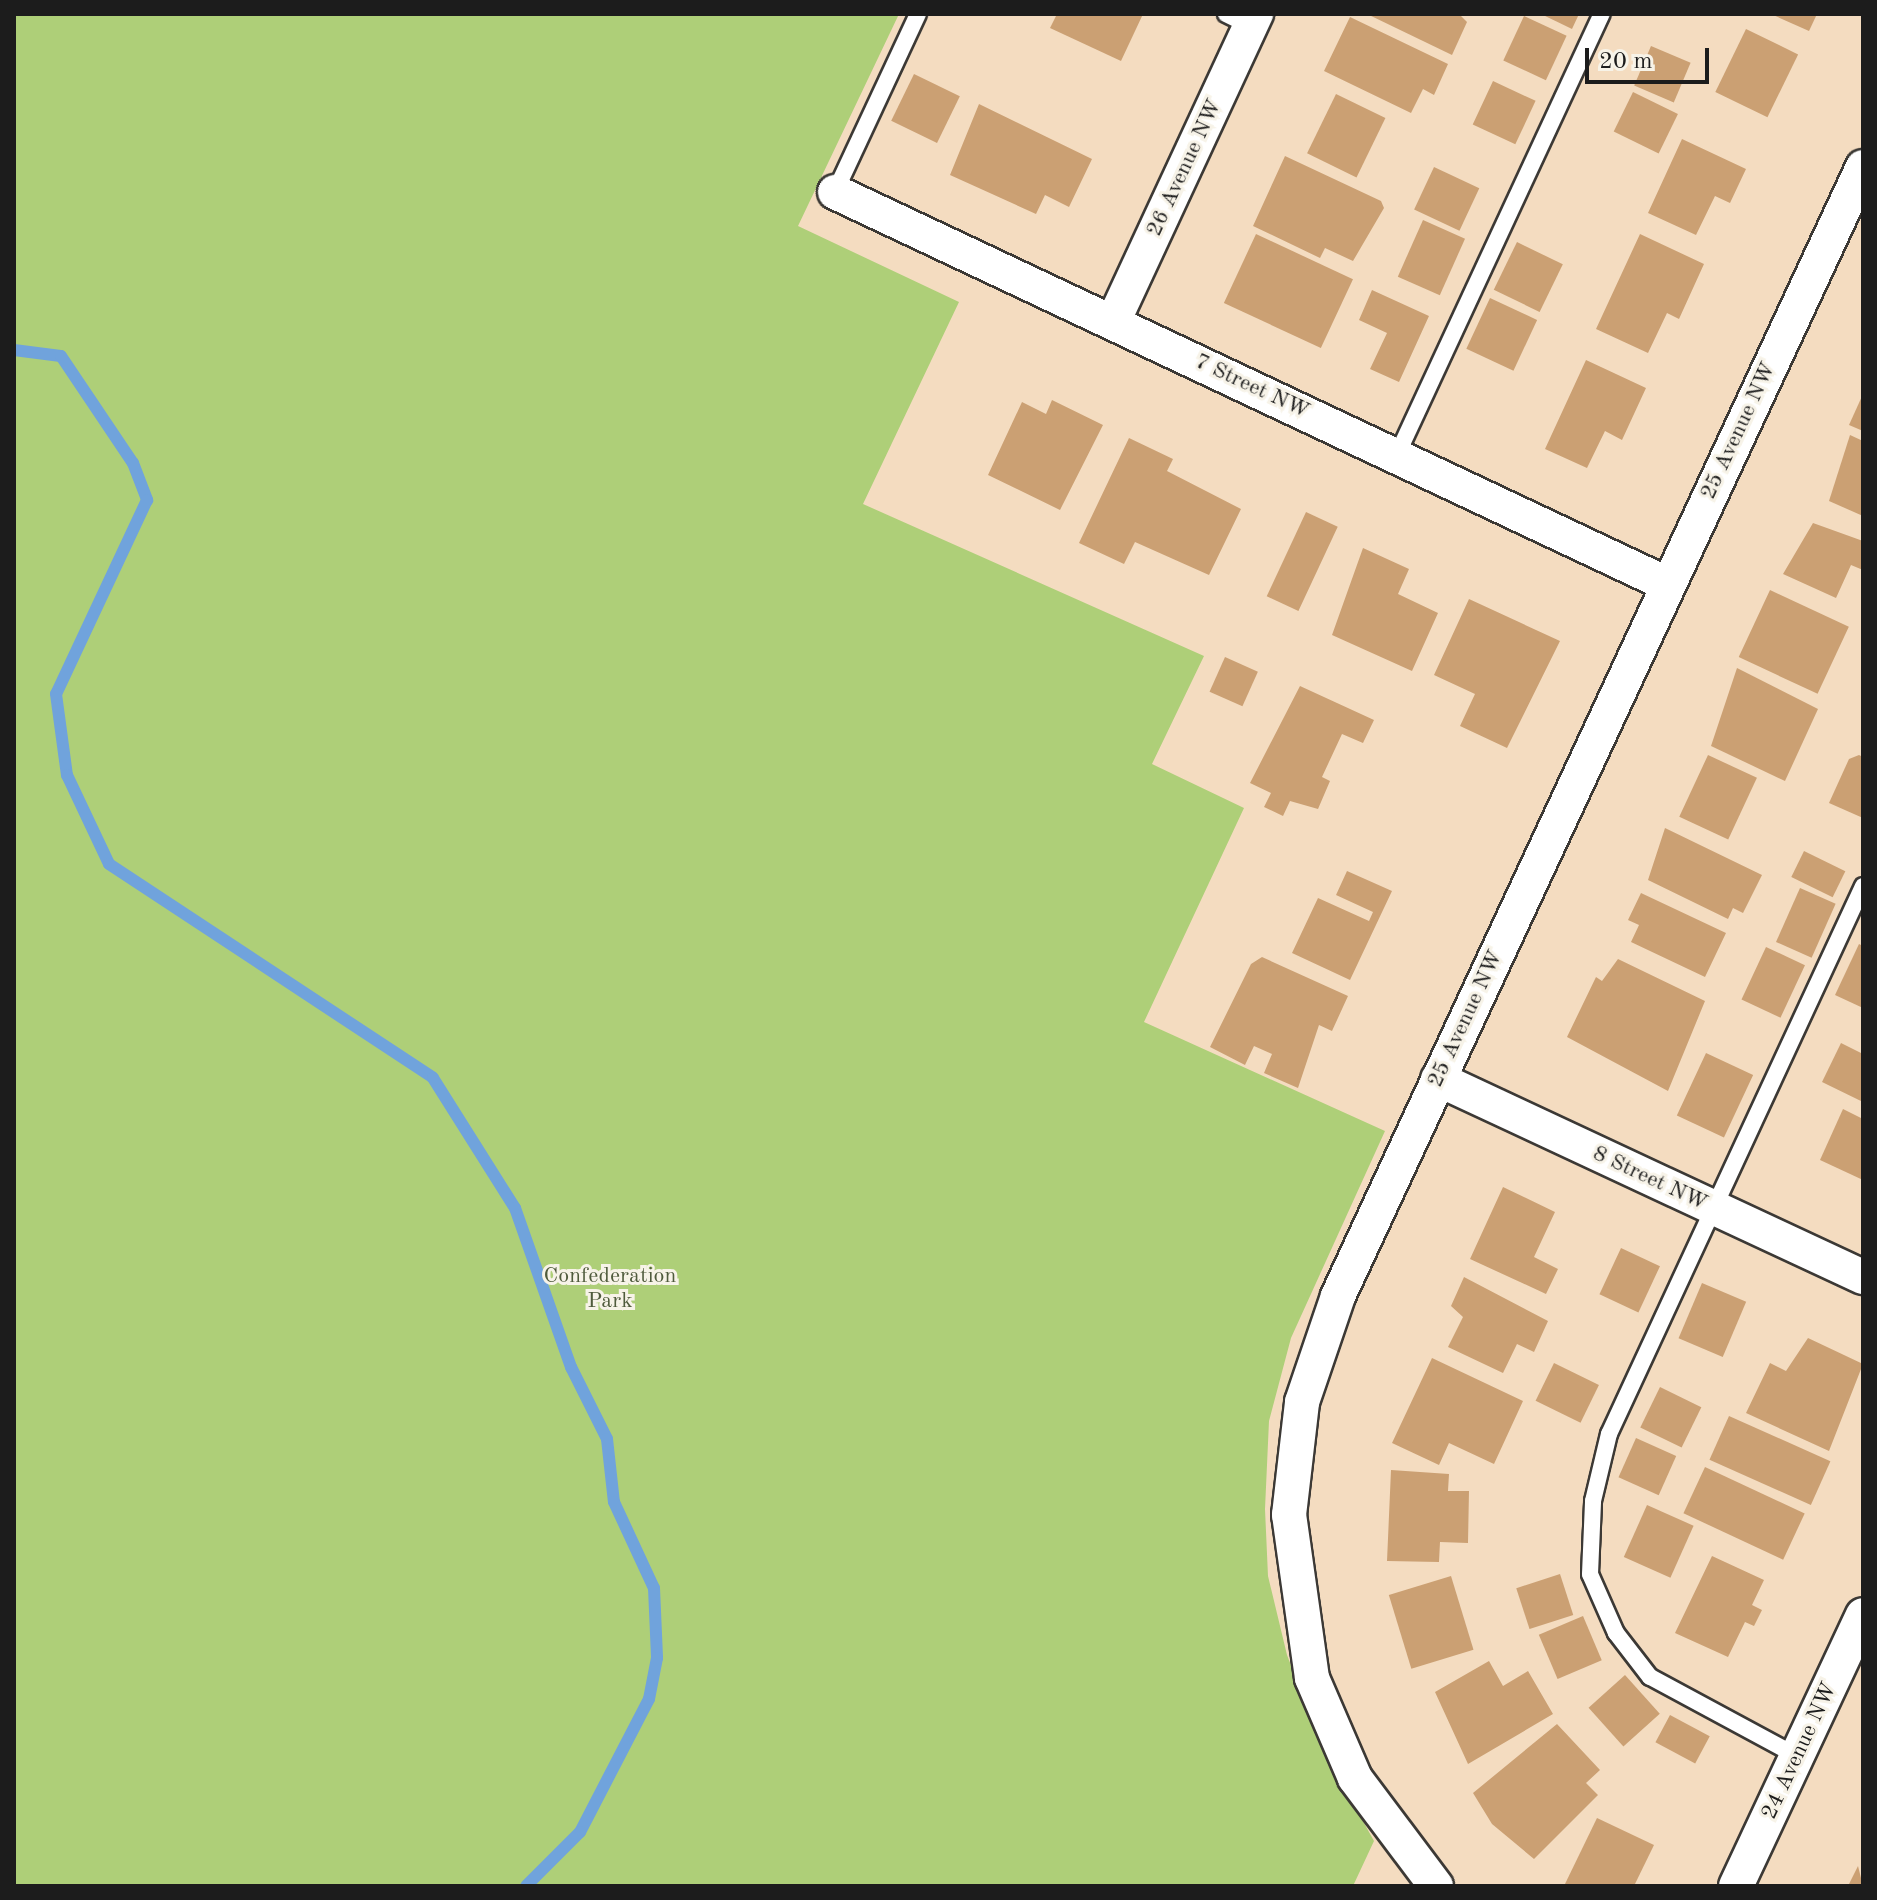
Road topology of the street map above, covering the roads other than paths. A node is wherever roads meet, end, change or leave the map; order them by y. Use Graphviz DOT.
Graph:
graph roads {
  1 [pos="918,14"];
  2 [pos="1602,14"];
  3 [pos="1244,18"];
  4 [pos="1863,167"];
  5 [pos="835,192"];
  6 [pos="1113,322"];
  7 [pos="1397,455"];
  8 [pos="1667,584"];
  9 [pos="1863,886"];
  10 [pos="1438,1079"];
  11 [pos="1712,1208"];
  12 [pos="1863,1277"];
  13 [pos="1863,1615"];
  14 [pos="1797,1756"];
  15 [pos="1436,1886"];
  16 [pos="1736,1886"];
  1 -- 5 [label="lane"];
  2 -- 7 [label="lane"];
  3 -- 6 [label="street, 26 Avenue NW"];
  4 -- 8 [label="street, 25 Avenue NW"];
  5 -- 6 [label="street, 7 Street NW"];
  6 -- 7 [label="street, 7 Street NW"];
  7 -- 8 [label="street, 7 Street NW"];
  8 -- 10 [label="street, 25 Avenue NW"];
  9 -- 11 [label="lane"];
  10 -- 11 [label="street, 8 Street NW"];
  10 -- 15 [label="street, 25 Avenue NW"];
  11 -- 12 [label="street, 8 Street NW"];
  11 -- 14 [label="lane"];
  13 -- 14 [label="street, 24 Avenue NW"];
  14 -- 16 [label="street, 24 Avenue NW"];
}
